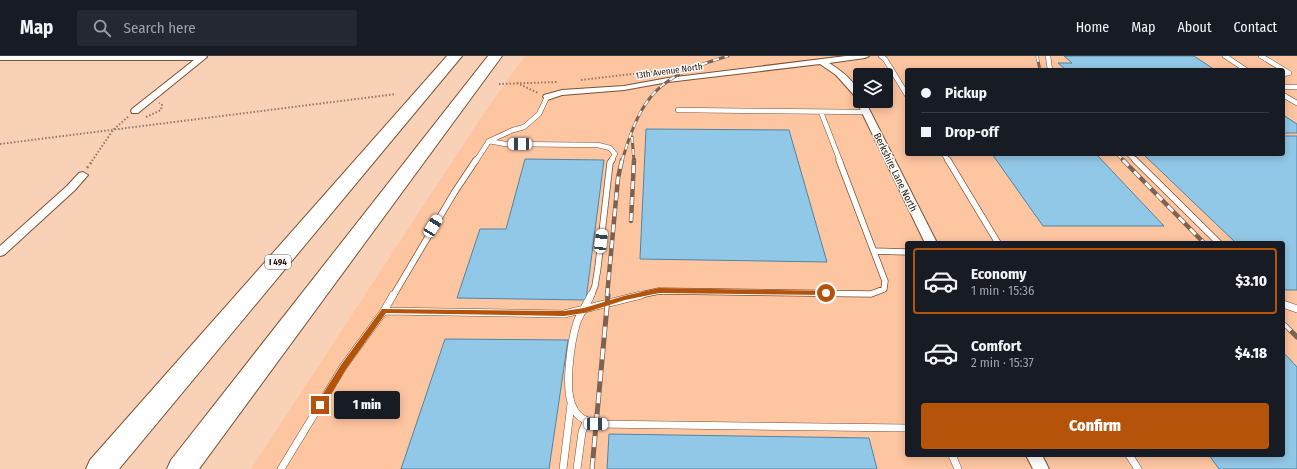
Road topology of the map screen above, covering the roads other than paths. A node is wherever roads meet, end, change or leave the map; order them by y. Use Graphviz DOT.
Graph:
graph roads {
  1 [pos="3,56"];
  2 [pos="456,56"];
  3 [pos="495,56"];
  4 [pos="865,56"];
  5 [pos="881,56"];
  6 [pos="1048,56"];
  7 [pos="1225,56"];
  8 [pos="1261,56"];
  9 [pos="202,57"];
  10 [pos="0,58"];
  11 [pos="822,62"];
  12 [pos="1050,68"];
  13 [pos="1243,68"];
  14 [pos="1281,68"];
  15 [pos="1285,87"];
  16 [pos="1297,87"];
  17 [pos="853,89"];
  18 [pos="905,91"];
  19 [pos="1285,96"];
  20 [pos="547,97"];
  21 [pos="1297,104"];
  22 [pos="865,108"];
  23 [pos="678,110"];
  24 [pos="135,111"];
  25 [pos="822,112"];
  26 [pos="867,112"];
  27 [pos="489,141"];
  28 [pos="945,156"];
  29 [pos="1131,156"];
  30 [pos="83,175"];
  31 [pos="929,241"];
  32 [pos="997,241"];
  33 [pos="1218,241"];
  34 [pos="0,252"];
  35 [pos="874,252"];
  36 [pos="905,252"];
  37 [pos="1285,305"];
  38 [pos="1297,309"];
  39 [pos="384,310"];
  40 [pos="584,310"];
  41 [pos="571,404"];
  42 [pos="586,422"];
  43 [pos="905,428"];
  44 [pos="953,457"];
  45 [pos="1035,457"];
  46 [pos="1130,457"];
  47 [pos="101,469"];
  48 [pos="182,469"];
  49 [pos="281,469"];
  50 [pos="563,469"];
  51 [pos="577,469"];
  52 [pos="958,469"];
  53 [pos="1041,469"];
  54 [pos="1138,469"];
  1 -- 10 [label="street"];
  2 -- 47 [label="highway, I 494"];
  3 -- 48 [label="highway"];
  4 -- 11 [label="street, 13th Avenue North"];
  5 -- 18 [label="lane"];
  6 -- 12 [label="lane"];
  7 -- 13 [label="lane"];
  8 -- 14 [label="lane"];
  9 -- 10 [label="street"];
  9 -- 24 [label="street"];
  11 -- 17 [label="street, Berkshire Lane North"];
  11 -- 20 [label="street, 13th Avenue North"];
  15 -- 16 [label="lane"];
  19 -- 21 [label="lane"];
  20 -- 27 [label="lane"];
  22 -- 26 [label="street, Berkshire Lane North"];
  23 -- 25 [label="lane"];
  25 -- 26 [label="lane"];
  25 -- 35 [label="lane"];
  26 -- 31 [label="street, Berkshire Lane North"];
  27 -- 39 [label="lane"];
  27 -- 40 [label="lane"];
  28 -- 32 [label="lane"];
  29 -- 33 [label="lane"];
  30 -- 34 [label="street"];
  35 -- 36 [label="lane"];
  35 -- 40 [label="lane"];
  37 -- 38 [label="lane"];
  39 -- 40 [label="lane"];
  39 -- 49 [label="lane"];
  40 -- 41 [label="lane"];
  41 -- 42 [label="lane"];
  41 -- 50 [label="lane"];
  42 -- 43 [label="lane"];
  42 -- 51 [label="lane"];
  44 -- 52 [label="lane"];
  45 -- 53 [label="street"];
  46 -- 54 [label="lane"];
}
